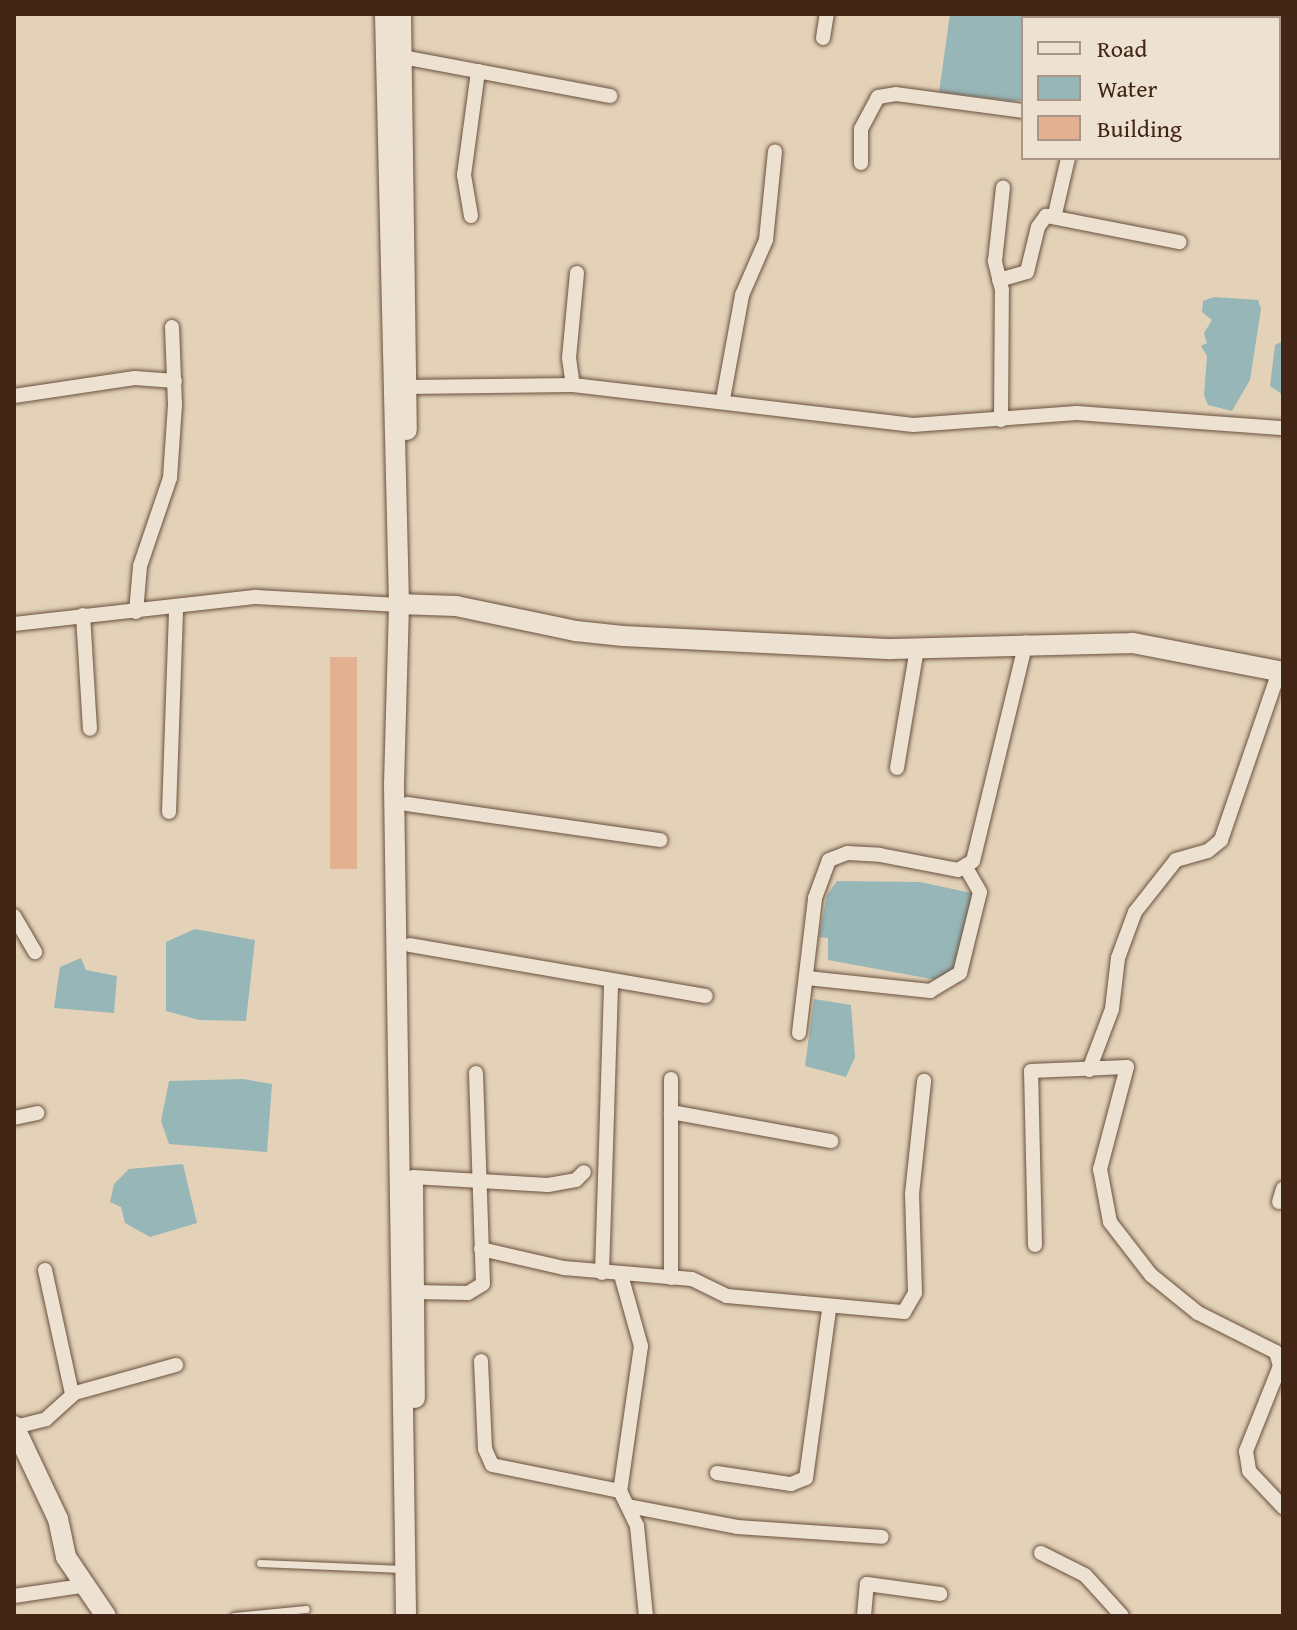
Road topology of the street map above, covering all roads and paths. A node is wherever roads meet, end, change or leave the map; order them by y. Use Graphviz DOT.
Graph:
graph roads {
  1 [pos="385,14"];
  2 [pos="401,14"];
  3 [pos="827,14"];
  4 [pos="823,38"];
  5 [pos="402,57"];
  6 [pos="478,71"];
  7 [pos="610,96"];
  8 [pos="1021,111"];
  9 [pos="775,151"];
  10 [pos="1068,160"];
  11 [pos="861,163"];
  12 [pos="1003,187"];
  13 [pos="1055,214"];
  14 [pos="471,216"];
  15 [pos="1179,242"];
  16 [pos="577,273"];
  17 [pos="999,280"];
  18 [pos="172,327"];
  19 [pos="175,381"];
  20 [pos="573,385"];
  21 [pos="406,387"];
  22 [pos="14,396"];
  23 [pos="723,399"];
  24 [pos="1001,420"];
  25 [pos="1283,428"];
  26 [pos="401,604"];
  27 [pos="176,608"];
  28 [pos="136,612"];
  29 [pos="83,615"];
  30 [pos="14,624"];
  31 [pos="1026,642"];
  32 [pos="917,648"];
  33 [pos="1281,672"];
  34 [pos="90,729"];
  35 [pos="897,768"];
  36 [pos="407,804"];
  37 [pos="169,812"];
  38 [pos="660,840"];
  39 [pos="966,868"];
  40 [pos="14,916"];
  41 [pos="410,945"];
  42 [pos="35,952"];
  43 [pos="807,978"];
  44 [pos="611,982"];
  45 [pos="706,996"];
  46 [pos="799,1033"];
  47 [pos="1089,1070"];
  48 [pos="476,1073"];
  49 [pos="671,1079"];
  50 [pos="924,1081"];
  51 [pos="671,1112"];
  52 [pos="37,1113"];
  53 [pos="14,1118"];
  54 [pos="831,1141"];
  55 [pos="584,1172"];
  56 [pos="413,1177"];
  57 [pos="477,1181"];
  58 [pos="1035,1245"];
  59 [pos="481,1249"];
  60 [pos="407,1269"];
  61 [pos="45,1270"];
  62 [pos="602,1273"];
  63 [pos="621,1275"];
  64 [pos="671,1278"];
  65 [pos="414,1292"];
  66 [pos="829,1309"];
  67 [pos="481,1361"];
  68 [pos="176,1365"];
  69 [pos="72,1394"];
  70 [pos="14,1426"];
  71 [pos="717,1473"];
  72 [pos="620,1491"];
  73 [pos="628,1506"];
  74 [pos="1283,1507"];
  75 [pos="882,1537"];
  76 [pos="1041,1553"];
  77 [pos="260,1563"];
  78 [pos="405,1569"];
  79 [pos="82,1586"];
  80 [pos="940,1594"];
  81 [pos="14,1596"];
  82 [pos="306,1609"];
  83 [pos="106,1616"];
  84 [pos="234,1616"];
  85 [pos="406,1616"];
  86 [pos="419,1616"];
  87 [pos="646,1616"];
  88 [pos="864,1616"];
  89 [pos="1122,1616"];
  1 -- 26 [label="street"];
  2 -- 5 [label="street"];
  3 -- 4 [label="street"];
  5 -- 6 [label="street"];
  5 -- 21 [label="street"];
  6 -- 7 [label="street"];
  6 -- 14 [label="street"];
  8 -- 11 [label="street"];
  9 -- 23 [label="street"];
  10 -- 13 [label="street"];
  12 -- 17 [label="street"];
  13 -- 15 [label="street"];
  13 -- 17 [label="street"];
  16 -- 20 [label="street"];
  17 -- 24 [label="street"];
  18 -- 19 [label="street"];
  19 -- 22 [label="street"];
  19 -- 28 [label="street"];
  20 -- 21 [label="street"];
  20 -- 23 [label="street"];
  21 -- 26 [label="street"];
  23 -- 24 [label="street"];
  24 -- 25 [label="street"];
  26 -- 27 [label="street"];
  26 -- 32 [label="street"];
  26 -- 36 [label="street"];
  26 -- 60 [label="street"];
  27 -- 28 [label="street"];
  27 -- 37 [label="street"];
  28 -- 29 [label="street"];
  29 -- 30 [label="street"];
  29 -- 34 [label="street"];
  31 -- 32 [label="street"];
  31 -- 33 [label="street"];
  31 -- 39 [label="street"];
  32 -- 35 [label="street"];
  33 -- 47 [label="street"];
  36 -- 38 [label="street"];
  36 -- 41 [label="street"];
  39 -- 43 [label="street"];
  39 -- 43 [label="street"];
  40 -- 42 [label="street"];
  41 -- 44 [label="street"];
  41 -- 56 [label="street"];
  43 -- 46 [label="street"];
  44 -- 45 [label="street"];
  44 -- 62 [label="street"];
  47 -- 58 [label="street"];
  47 -- 74 [label="street"];
  48 -- 57 [label="street"];
  49 -- 51 [label="street"];
  50 -- 66 [label="street"];
  51 -- 54 [label="street"];
  51 -- 64 [label="street"];
  52 -- 53 [label="street"];
  55 -- 57 [label="street"];
  56 -- 57 [label="street"];
  56 -- 60 [label="street"];
  57 -- 59 [label="street"];
  59 -- 62 [label="street"];
  59 -- 65 [label="street"];
  60 -- 65 [label="street"];
  60 -- 78 [label="street"];
  61 -- 69 [label="street"];
  62 -- 63 [label="street"];
  63 -- 64 [label="street"];
  63 -- 72 [label="street"];
  64 -- 66 [label="street"];
  65 -- 86 [label="street"];
  66 -- 71 [label="street"];
  67 -- 72 [label="street"];
  68 -- 69 [label="street"];
  69 -- 70 [label="street"];
  70 -- 79 [label="street"];
  72 -- 73 [label="street"];
  73 -- 75 [label="street"];
  73 -- 87 [label="street"];
  76 -- 89 [label="street"];
  77 -- 78 [label="lane"];
  78 -- 85 [label="street"];
  79 -- 81 [label="street"];
  79 -- 83 [label="street"];
  80 -- 88 [label="street"];
  82 -- 84 [label="lane"];
}
